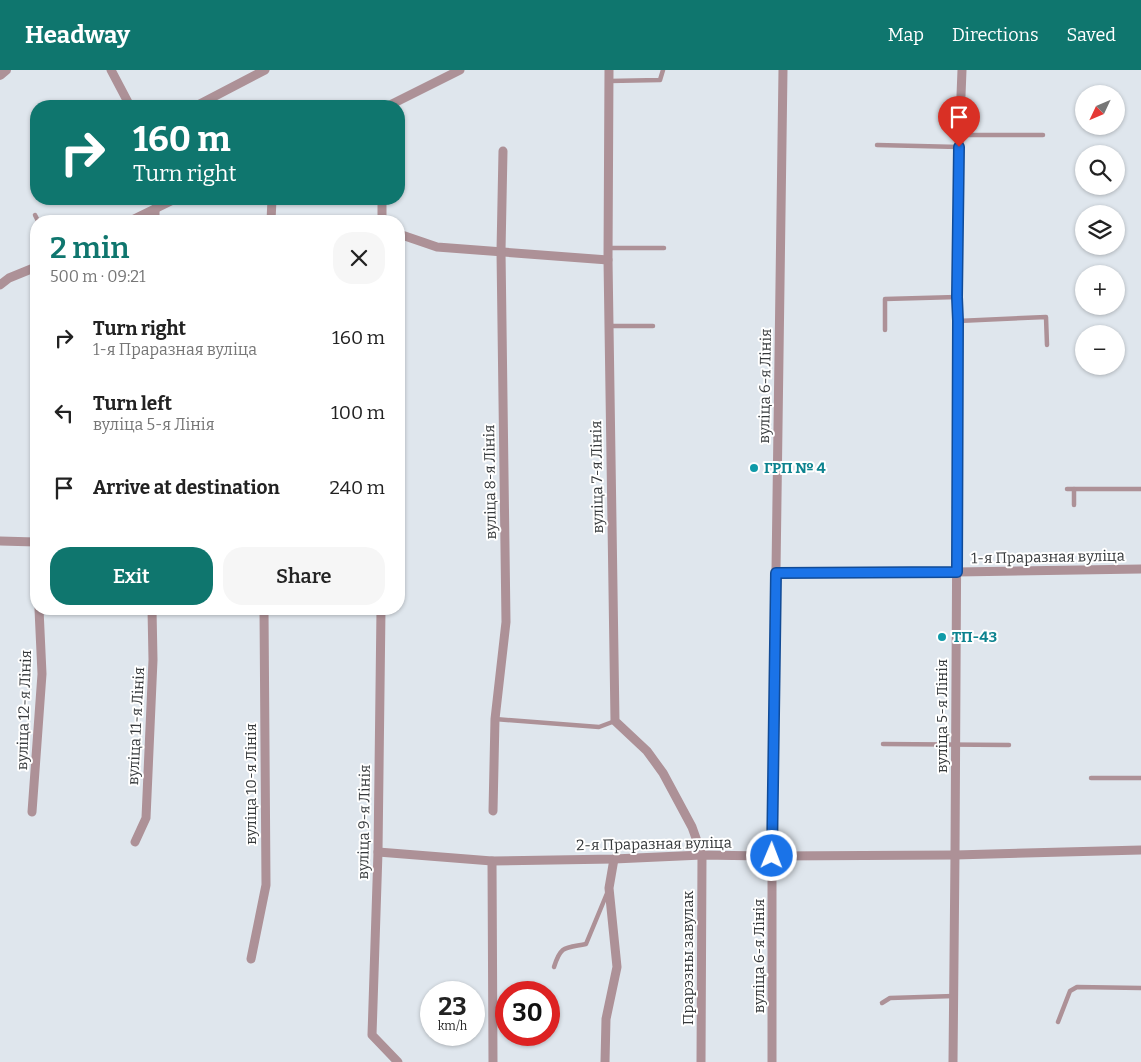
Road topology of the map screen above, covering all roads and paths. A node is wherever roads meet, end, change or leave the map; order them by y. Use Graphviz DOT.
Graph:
graph roads {
  1 [pos="6,70"];
  2 [pos="111,70"];
  3 [pos="265,70"];
  4 [pos="460,70"];
  5 [pos="609,70"];
  6 [pos="663,70"];
  7 [pos="783,70"];
  8 [pos="962,70"];
  9 [pos="0,75"];
  10 [pos="609,81"];
  11 [pos="127,100"];
  12 [pos="208,100"];
  13 [pos="400,100"];
  14 [pos="959,135"];
  15 [pos="1043,135"];
  16 [pos="877,145"];
  17 [pos="959,147"];
  18 [pos="503,151"];
  19 [pos="163,205"];
  20 [pos="155,209"];
  21 [pos="142,215"];
  22 [pos="155,215"];
  23 [pos="405,236"];
  24 [pos="608,248"];
  25 [pos="664,248"];
  26 [pos="501,251"];
  27 [pos="608,260"];
  28 [pos="30,269"];
  29 [pos="0,285"];
  30 [pos="957,297"];
  31 [pos="958,321"];
  32 [pos="609,326"];
  33 [pos="654,326"];
  34 [pos="885,330"];
  35 [pos="1047,345"];
  36 [pos="1067,489"];
  37 [pos="1074,489"];
  38 [pos="1141,489"];
  39 [pos="1074,505"];
  40 [pos="0,541"];
  41 [pos="30,542"];
  42 [pos="1141,569"];
  43 [pos="957,572"];
  44 [pos="776,573"];
  45 [pos="39,615"];
  46 [pos="152,615"];
  47 [pos="264,615"];
  48 [pos="381,615"];
  49 [pos="495,719"];
  50 [pos="614,721"];
  51 [pos="883,744"];
  52 [pos="955,744"];
  53 [pos="1009,745"];
  54 [pos="1091,778"];
  55 [pos="1141,778"];
  56 [pos="32,812"];
  57 [pos="493,812"];
  58 [pos="135,842"];
  59 [pos="1141,850"];
  60 [pos="378,852"];
  61 [pos="702,855"];
  62 [pos="955,855"];
  63 [pos="772,856"];
  64 [pos="614,859"];
  65 [pos="492,861"];
  66 [pos="609,888"];
  67 [pos="251,958"];
  68 [pos="554,968"];
  69 [pos="1141,988"];
  70 [pos="954,996"];
  71 [pos="882,1004"];
  72 [pos="1058,1022"];
  73 [pos="398,1062"];
  74 [pos="493,1062"];
  75 [pos="605,1062"];
  76 [pos="701,1062"];
  77 [pos="772,1062"];
  78 [pos="953,1062"];
  1 -- 9 [label="street"];
  2 -- 11 [label="street"];
  3 -- 12 [label="street"];
  4 -- 13 [label="street"];
  5 -- 10 [label="street, вуліца 7-я Лінія"];
  6 -- 10 [label="lane"];
  7 -- 44 [label="street, вуліца 6-я Лінія"];
  8 -- 14 [label="street, вуліца 5-я Лінія"];
  10 -- 24 [label="street, вуліца 7-я Лінія"];
  14 -- 15 [label="lane"];
  14 -- 17 [label="street, вуліца 5-я Лінія"];
  16 -- 17 [label="lane"];
  17 -- 30 [label="street, вуліца 5-я Лінія"];
  18 -- 26 [label="street, вуліца 8-я Лінія"];
  19 -- 20 [label="street"];
  20 -- 21 [label="street"];
  20 -- 22 [label="street"];
  23 -- 26 [label="street"];
  24 -- 25 [label="lane"];
  24 -- 27 [label="street, вуліца 7-я Лінія"];
  26 -- 27 [label="street"];
  26 -- 49 [label="street, вуліца 8-я Лінія"];
  27 -- 32 [label="street, вуліца 7-я Лінія"];
  28 -- 29 [label="street"];
  30 -- 31 [label="street, вуліца 5-я Лінія"];
  30 -- 34 [label="lane"];
  31 -- 35 [label="lane"];
  31 -- 43 [label="street, вуліца 5-я Лінія"];
  32 -- 33 [label="lane"];
  32 -- 50 [label="street, вуліца 7-я Лінія"];
  36 -- 37 [label="lane"];
  37 -- 38 [label="lane"];
  37 -- 39 [label="lane"];
  40 -- 41 [label="street"];
  42 -- 43 [label="street, 1-я Праразная вуліца"];
  43 -- 44 [label="street, 1-я Праразная вуліца"];
  43 -- 52 [label="street, вуліца 5-я Лінія"];
  44 -- 63 [label="street, вуліца 6-я Лінія"];
  45 -- 56 [label="street, вуліца 12-я Лінія"];
  46 -- 58 [label="street, вуліца 11-я Лінія"];
  47 -- 67 [label="street, вуліца 10-я Лінія"];
  48 -- 60 [label="street, вуліца 9-я Лінія"];
  49 -- 50 [label="lane"];
  49 -- 57 [label="street, вуліца 8-я Лінія"];
  50 -- 61 [label="street"];
  51 -- 52 [label="lane"];
  52 -- 53 [label="lane"];
  52 -- 62 [label="street, вуліца 5-я Лінія"];
  54 -- 55 [label="lane"];
  59 -- 62 [label="street, 2-я Праразная вуліца"];
  60 -- 65 [label="street, 2-я Праразная вуліца"];
  60 -- 73 [label="street, вуліца 9-я Лінія"];
  61 -- 63 [label="street, 2-я Праразная вуліца"];
  61 -- 64 [label="street, 2-я Праразная вуліца"];
  61 -- 76 [label="street, Прарэзны завулак"];
  62 -- 63 [label="street, 2-я Праразная вуліца"];
  62 -- 70 [label="street, вуліца 5-я Лінія"];
  63 -- 77 [label="street, вуліца 6-я Лінія"];
  64 -- 65 [label="street, 2-я Праразная вуліца"];
  64 -- 66 [label="street"];
  65 -- 74 [label="street"];
  66 -- 68 [label="lane"];
  66 -- 75 [label="street"];
  69 -- 72 [label="lane"];
  70 -- 71 [label="lane"];
  70 -- 78 [label="street, вуліца 5-я Лінія"];
}
